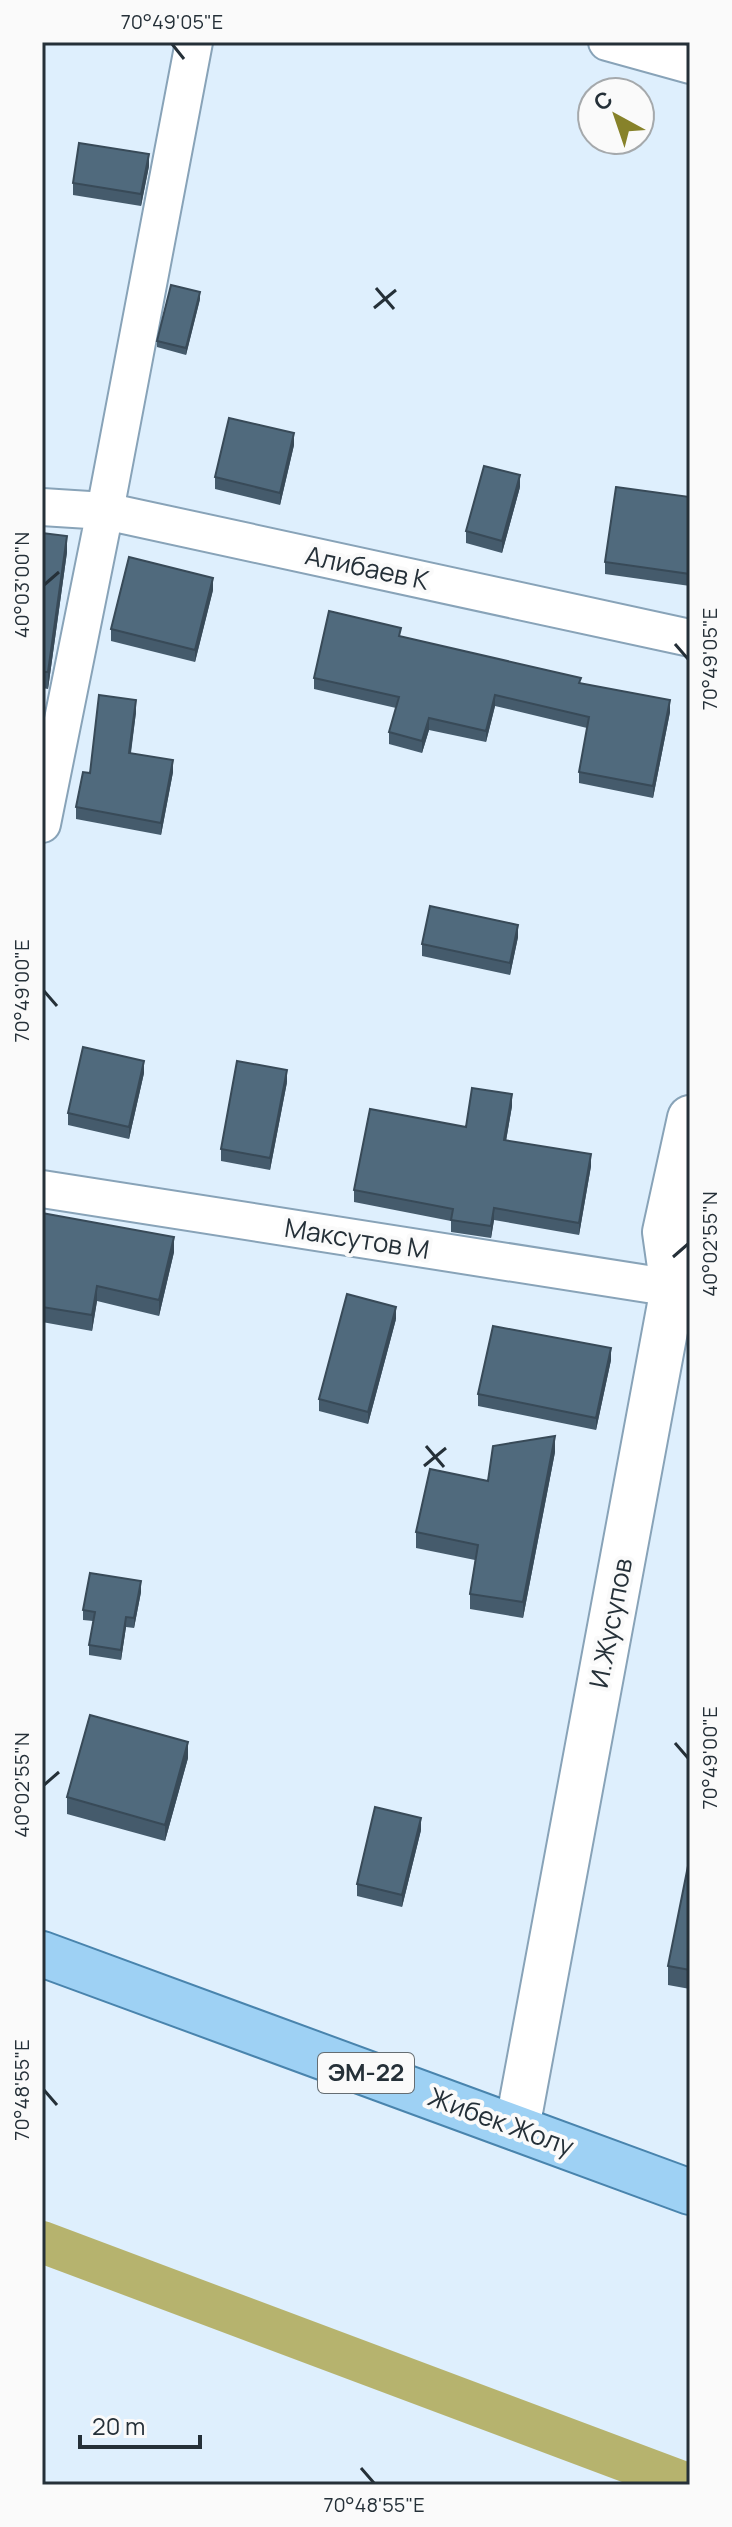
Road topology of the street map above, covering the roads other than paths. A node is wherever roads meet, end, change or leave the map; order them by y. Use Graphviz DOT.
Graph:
graph roads {
  1 [pos="194,42"];
  2 [pos="607,42"];
  3 [pos="690,65"];
  4 [pos="42,507"];
  5 [pos="105,511"];
  6 [pos="690,638"];
  7 [pos="42,824"];
  8 [pos="690,1118"];
  9 [pos="42,1189"];
  10 [pos="678,1235"];
  11 [pos="673,1288"];
  12 [pos="42,1954"];
  13 [pos="517,2128"];
  14 [pos="690,2192"];
  1 -- 5 [label="street"];
  2 -- 3 [label="street"];
  4 -- 5 [label="street, Алибаев К"];
  5 -- 6 [label="street, Алибаев К"];
  5 -- 7 [label="street"];
  8 -- 10 [label="street, И.Жусупов"];
  9 -- 11 [label="street, Максутов М"];
  10 -- 11 [label="street, И.Жусупов"];
  11 -- 13 [label="street, И.Жусупов"];
  12 -- 13 [label="main road, Жибек Жолу / ЭМ-22"];
  13 -- 14 [label="main road, Жибек Жолу / ЭМ-22"];
}
